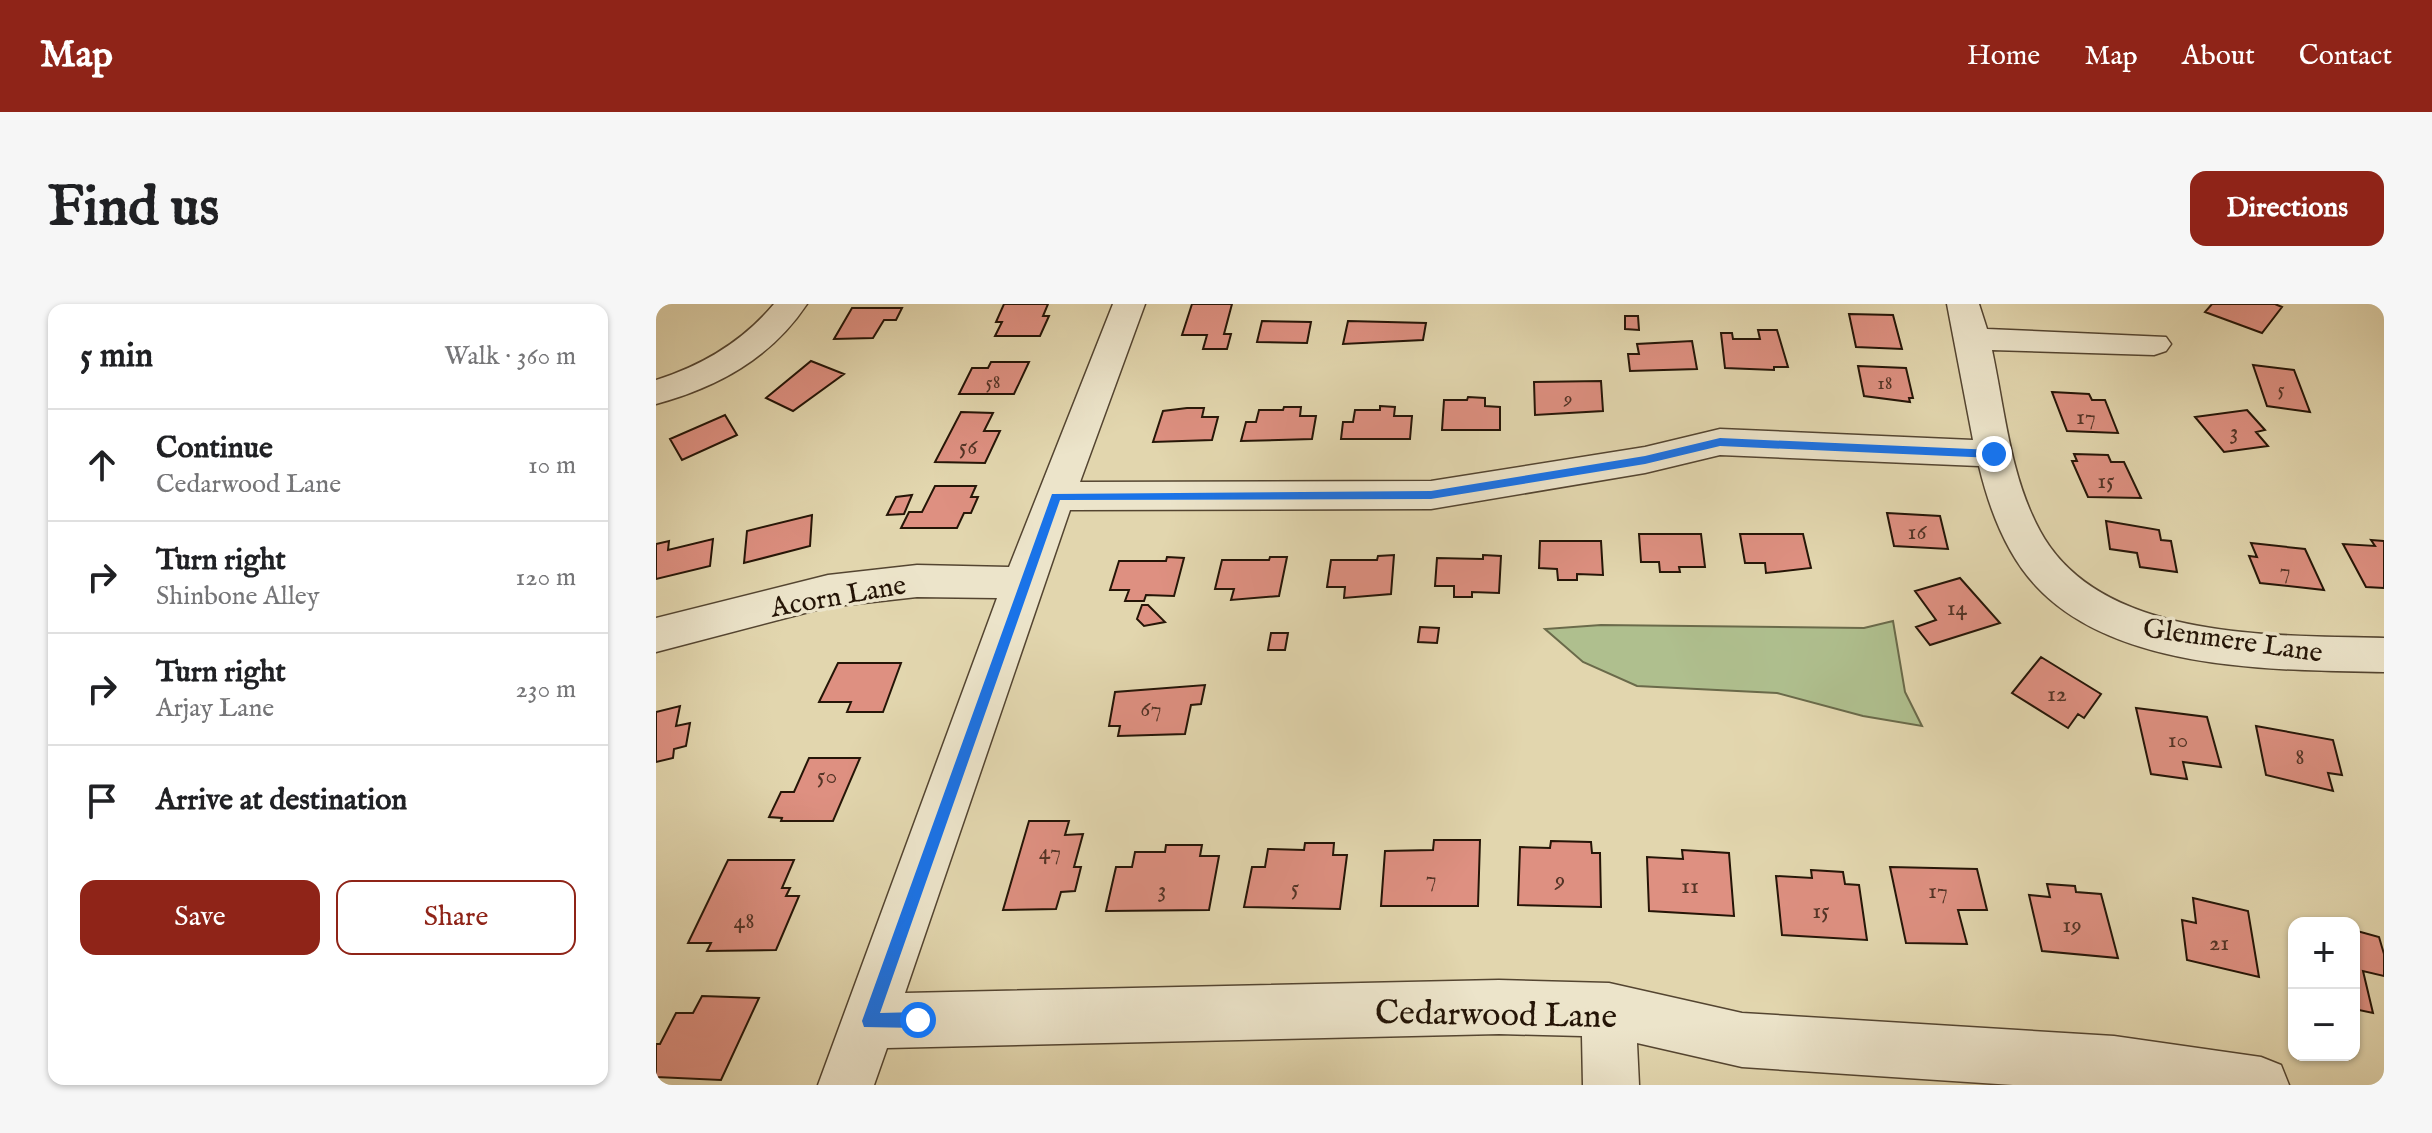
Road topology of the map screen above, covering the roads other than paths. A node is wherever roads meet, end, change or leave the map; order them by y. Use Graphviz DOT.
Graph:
graph roads {
  1 [pos="791,304"];
  2 [pos="1129,304"];
  3 [pos="1969,321"];
  4 [pos="2154,344"];
  5 [pos="656,392"];
  6 [pos="1994,454"];
  7 [pos="1056,496"];
  8 [pos="1023,583"];
  9 [pos="656,635"];
  10 [pos="2384,655"];
  11 [pos="1609,1010"];
  12 [pos="870,1021"];
  13 [pos="2119,1075"];
  14 [pos="846,1085"];
  15 [pos="1611,1085"];
  16 [pos="2261,1085"];
  1 -- 5 [label="street"];
  2 -- 7 [label="street"];
  3 -- 4 [label="street"];
  3 -- 6 [label="street, Glenmere Lane"];
  6 -- 7 [label="street"];
  6 -- 10 [label="street, Glenmere Lane"];
  7 -- 8 [label="street"];
  8 -- 9 [label="street, Acorn Lane"];
  8 -- 12 [label="street"];
  11 -- 12 [label="street, Cedarwood Lane"];
  11 -- 13 [label="street, Cedarwood Lane"];
  11 -- 15 [label="street"];
  12 -- 14 [label="street"];
  13 -- 16 [label="street, Cedarwood Lane"];
}
